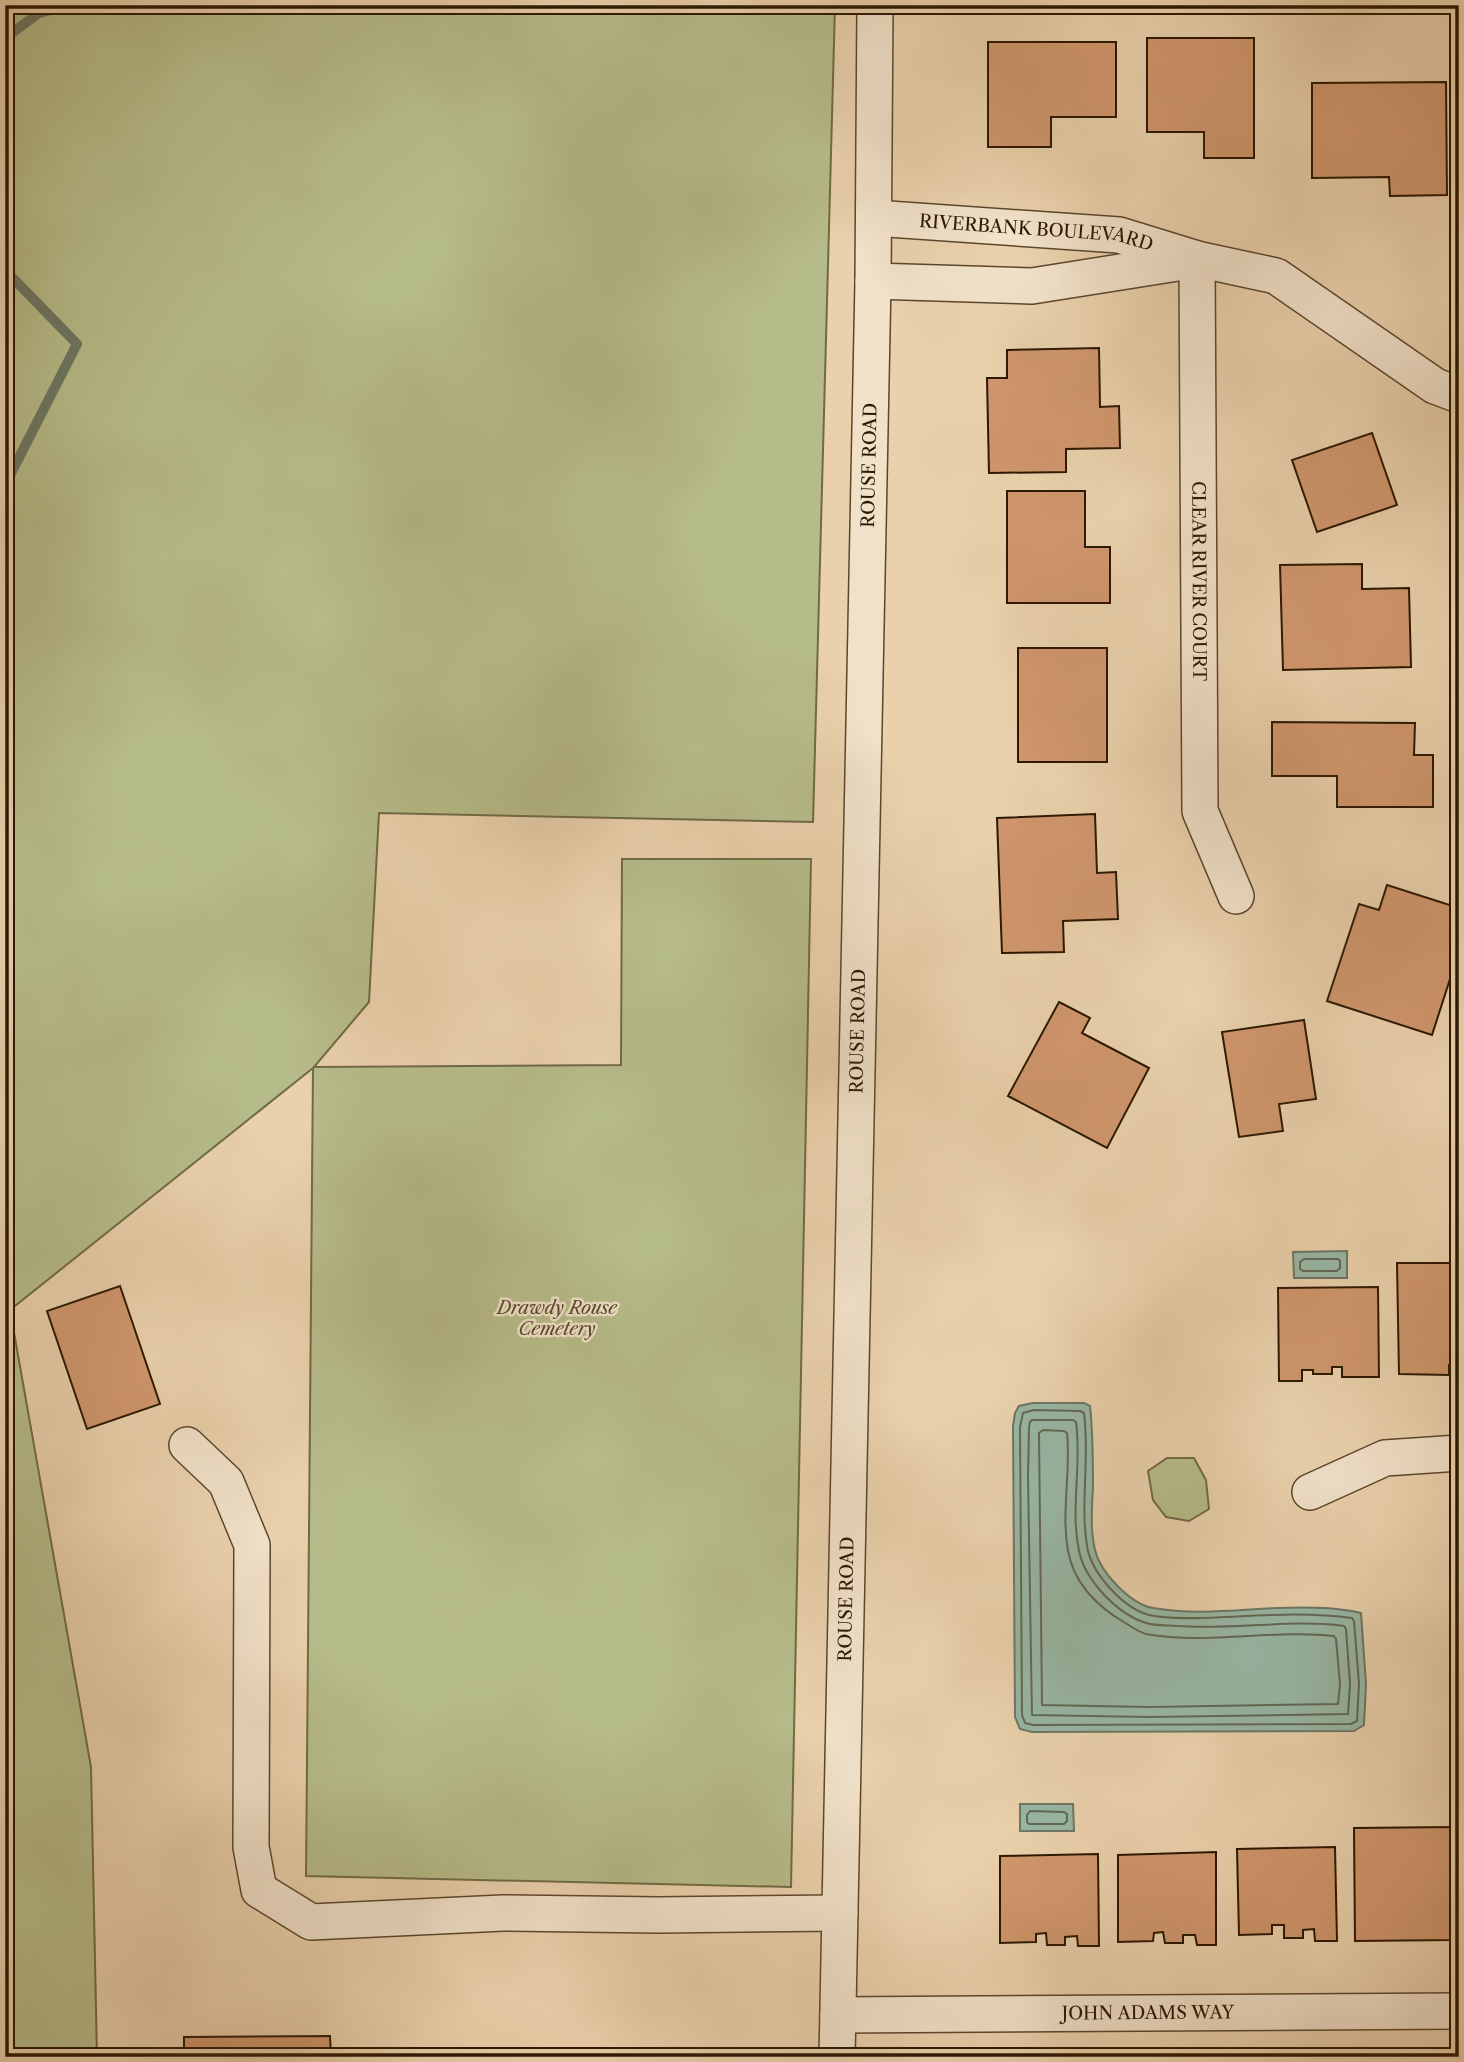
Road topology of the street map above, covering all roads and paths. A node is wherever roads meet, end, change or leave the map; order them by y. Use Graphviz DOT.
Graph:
graph roads {
  1 [pos="875,5"];
  2 [pos="874,218"];
  3 [pos="1197,260"];
  4 [pos="873,281"];
  5 [pos="1459,395"];
  6 [pos="1237,895"];
  7 [pos="187,1445"];
  8 [pos="1459,1453"];
  9 [pos="1310,1492"];
  10 [pos="840,1913"];
  11 [pos="1459,2011"];
  12 [pos="838,2015"];
  13 [pos="837,2057"];
  1 -- 2 [label="street, ROUSE ROAD"];
  2 -- 3 [label="street, RIVERBANK BOULEVARD"];
  2 -- 4 [label="street, ROUSE ROAD"];
  3 -- 4 [label="street, RIVERBANK BOULEVARD"];
  3 -- 5 [label="street, RIVERBANK BOULEVARD"];
  3 -- 6 [label="street, CLEAR RIVER COURT"];
  4 -- 10 [label="street, ROUSE ROAD"];
  7 -- 10 [label="street"];
  8 -- 9 [label="street"];
  10 -- 12 [label="street, ROUSE ROAD"];
  11 -- 12 [label="street, JOHN ADAMS WAY"];
  12 -- 13 [label="street, ROUSE ROAD"];
}
